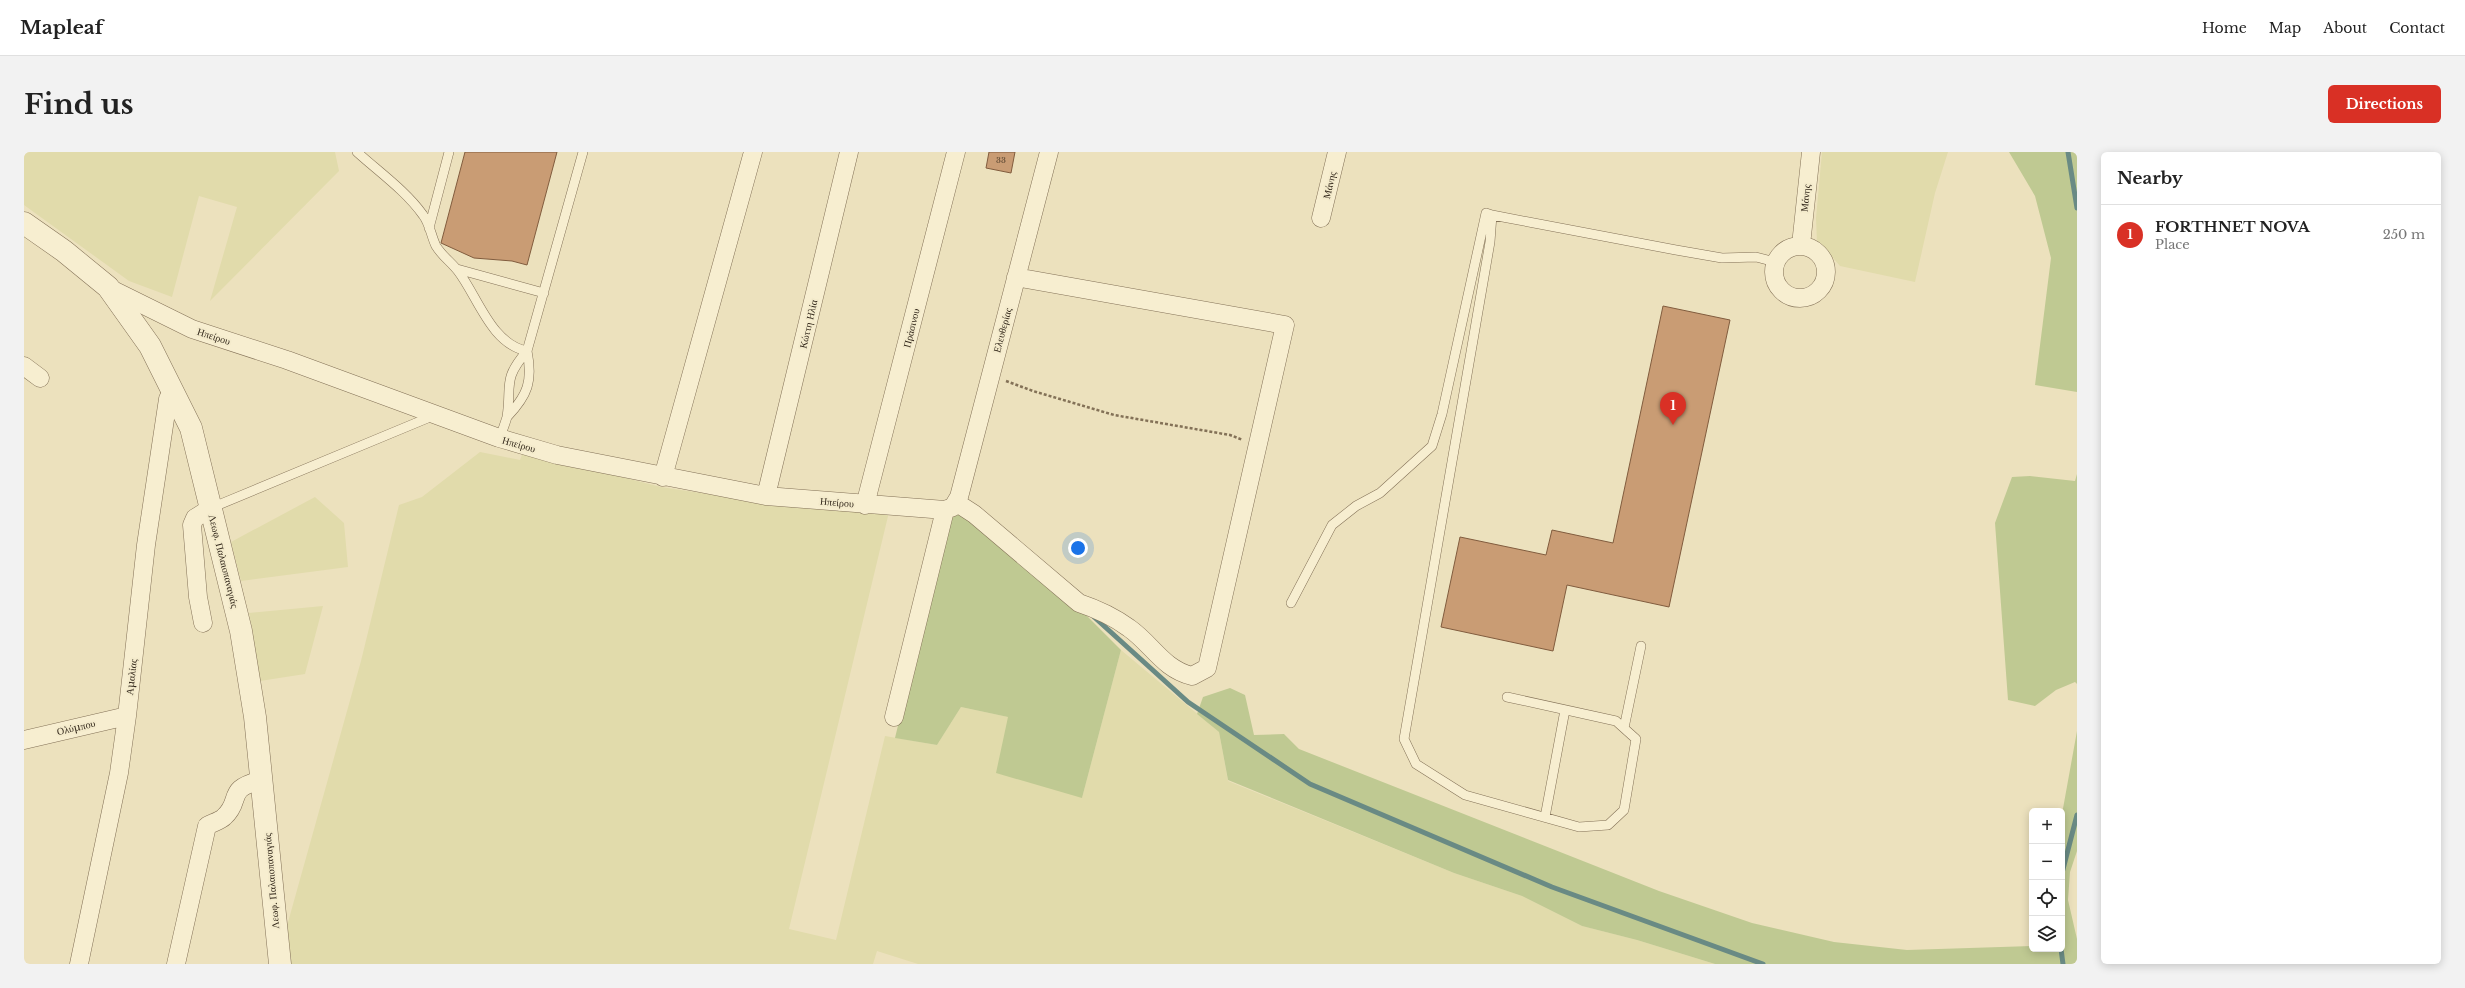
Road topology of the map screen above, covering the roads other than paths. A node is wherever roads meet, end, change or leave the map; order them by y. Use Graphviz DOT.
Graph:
graph roads {
  1 [pos="357,152"];
  2 [pos="449,152"];
  3 [pos="583,152"];
  4 [pos="753,152"];
  5 [pos="849,152"];
  6 [pos="956,152"];
  7 [pos="1049,152"];
  8 [pos="1337,152"];
  9 [pos="1811,152"];
  10 [pos="1492,215"];
  11 [pos="1321,218"];
  12 [pos="24,223"];
  13 [pos="429,228"];
  14 [pos="1801,245"];
  15 [pos="1775,262"];
  16 [pos="457,270"];
  17 [pos="1016,277"];
  18 [pos="108,287"];
  19 [pos="544,293"];
  20 [pos="527,351"];
  21 [pos="24,366"];
  22 [pos="40,378"];
  23 [pos="173,389"];
  24 [pos="435,415"];
  25 [pos="507,417"];
  26 [pos="499,438"];
  27 [pos="663,476"];
  28 [pos="766,496"];
  29 [pos="865,505"];
  30 [pos="952,506"];
  31 [pos="211,508"];
  32 [pos="1291,603"];
  33 [pos="203,623"];
  34 [pos="1641,646"];
  35 [pos="1507,697"];
  36 [pos="1565,710"];
  37 [pos="128,716"];
  38 [pos="894,717"];
  39 [pos="1624,728"];
  40 [pos="24,740"];
  41 [pos="262,780"];
  42 [pos="1545,818"];
  43 [pos="79,964"];
  44 [pos="176,964"];
  45 [pos="280,964"];
  1 -- 13 [label="lane"];
  2 -- 13 [label="lane"];
  3 -- 19 [label="lane"];
  4 -- 27 [label="street"];
  5 -- 28 [label="street, Κώττη Ηλία"];
  6 -- 29 [label="street, Πράσινου"];
  7 -- 17 [label="street, Ελευθερίας"];
  8 -- 11 [label="street, Μάνης"];
  9 -- 14 [label="street, Μάνης"];
  10 -- 15 [label="lane"];
  10 -- 32 [label="lane"];
  10 -- 42 [label="lane"];
  12 -- 18 [label="street, Λεωφ. Παλαιοπαναγιάς"];
  13 -- 16 [label="lane"];
  14 -- 15 [label="street"];
  14 -- 15 [label="street"];
  16 -- 19 [label="lane"];
  16 -- 20 [label="lane"];
  17 -- 30 [label="street, Ελευθερίας"];
  17 -- 30 [label="street"];
  18 -- 23 [label="street, Λεωφ. Παλαιοπαναγιάς"];
  18 -- 24 [label="street, Ηπείρου"];
  19 -- 20 [label="lane"];
  20 -- 25 [label="lane"];
  20 -- 25 [label="lane"];
  21 -- 22 [label="street"];
  23 -- 31 [label="street, Λεωφ. Παλαιοπαναγιάς"];
  23 -- 37 [label="street, Αμαλίας"];
  24 -- 26 [label="street, Ηπείρου"];
  24 -- 31 [label="lane"];
  25 -- 26 [label="lane"];
  26 -- 27 [label="street, Ηπείρου"];
  27 -- 28 [label="street, Ηπείρου"];
  28 -- 29 [label="street, Ηπείρου"];
  29 -- 30 [label="street, Ηπείρου"];
  30 -- 38 [label="street, Ελευθερίας"];
  31 -- 33 [label="street"];
  31 -- 41 [label="street, Λεωφ. Παλαιοπαναγιάς"];
  34 -- 39 [label="lane"];
  35 -- 36 [label="lane"];
  36 -- 39 [label="lane"];
  36 -- 42 [label="lane"];
  37 -- 40 [label="street, Ολύμπου"];
  37 -- 43 [label="street, Αμαλίας"];
  39 -- 42 [label="lane"];
  41 -- 44 [label="street"];
  41 -- 45 [label="street, Λεωφ. Παλαιοπαναγιάς"];
}
